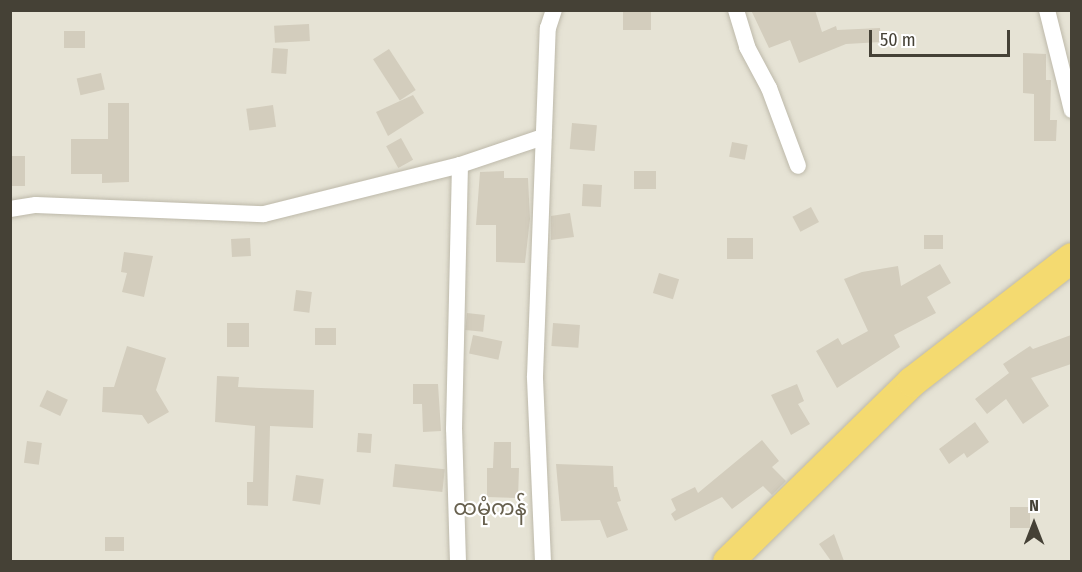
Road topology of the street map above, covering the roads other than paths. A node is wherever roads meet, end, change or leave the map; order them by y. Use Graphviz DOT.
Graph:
graph roads {
  1 [pos="554,10"];
  2 [pos="736,10"];
  3 [pos="1047,10"];
  4 [pos="1071,110"];
  5 [pos="543,137"];
  6 [pos="460,165"];
  7 [pos="798,166"];
  8 [pos="10,209"];
  9 [pos="1071,258"];
  10 [pos="459,561"];
  11 [pos="543,561"];
  12 [pos="728,561"];
  1 -- 5 [label="street"];
  2 -- 7 [label="street"];
  3 -- 4 [label="street"];
  5 -- 6 [label="street"];
  5 -- 11 [label="street"];
  6 -- 8 [label="street"];
  6 -- 10 [label="street"];
  9 -- 12 [label="highway"];
}
